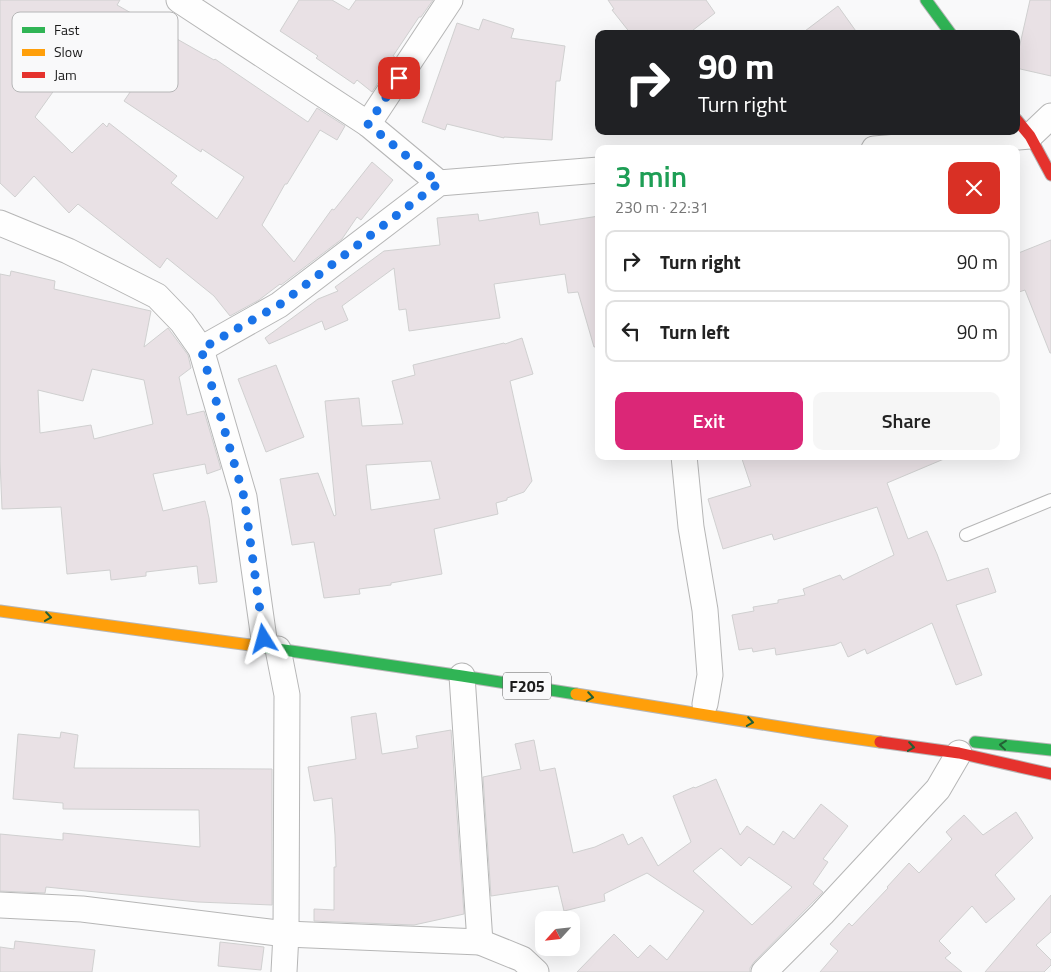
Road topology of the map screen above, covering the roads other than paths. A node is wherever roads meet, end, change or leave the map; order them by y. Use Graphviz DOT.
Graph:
graph roads {
  1 [pos="179,0"];
  2 [pos="450,0"];
  3 [pos="926,0"];
  4 [pos="948,30"];
  5 [pos="1051,116"];
  6 [pos="368,124"];
  7 [pos="1023,128"];
  8 [pos="973,135"];
  9 [pos="902,145"];
  10 [pos="595,170"];
  11 [pos="1051,175"];
  12 [pos="439,183"];
  13 [pos="0,223"];
  14 [pos="201,349"];
  15 [pos="684,460"];
  16 [pos="1051,500"];
  17 [pos="966,536"];
  18 [pos="0,600"];
  19 [pos="23,609"];
  20 [pos="0,611"];
  21 [pos="271,644"];
  22 [pos="462,676"];
  23 [pos="709,704"];
  24 [pos="960,747"];
  25 [pos="1051,750"];
  26 [pos="1051,774"];
  27 [pos="0,905"];
  28 [pos="286,934"];
  29 [pos="480,942"];
  30 [pos="284,972"];
  31 [pos="536,972"];
  32 [pos="764,972"];
  1 -- 6 [label="street"];
  2 -- 6 [label="street"];
  3 -- 4 [label="main road"];
  5 -- 7 [label="street"];
  6 -- 12 [label="street"];
  7 -- 11 [label="main road"];
  8 -- 9 [label="street"];
  10 -- 12 [label="street"];
  12 -- 14 [label="street"];
  13 -- 14 [label="street"];
  14 -- 21 [label="street"];
  15 -- 23 [label="street"];
  16 -- 17 [label="lane"];
  18 -- 19 [label="main road, F205"];
  19 -- 20 [label="main road, F205"];
  19 -- 21 [label="main road, F205, one-way"];
  19 -- 21 [label="main road, F205"];
  21 -- 22 [label="main road, F205"];
  21 -- 23 [label="main road, F205"];
  21 -- 28 [label="street"];
  22 -- 24 [label="main road, F205, one-way"];
  22 -- 29 [label="street"];
  25 -- 24 [label="main road, F205, one-way"];
  24 -- 26 [label="main road, F205"];
  24 -- 32 [label="street"];
  27 -- 28 [label="street"];
  28 -- 29 [label="street"];
  28 -- 30 [label="street"];
  29 -- 31 [label="street"];
}
